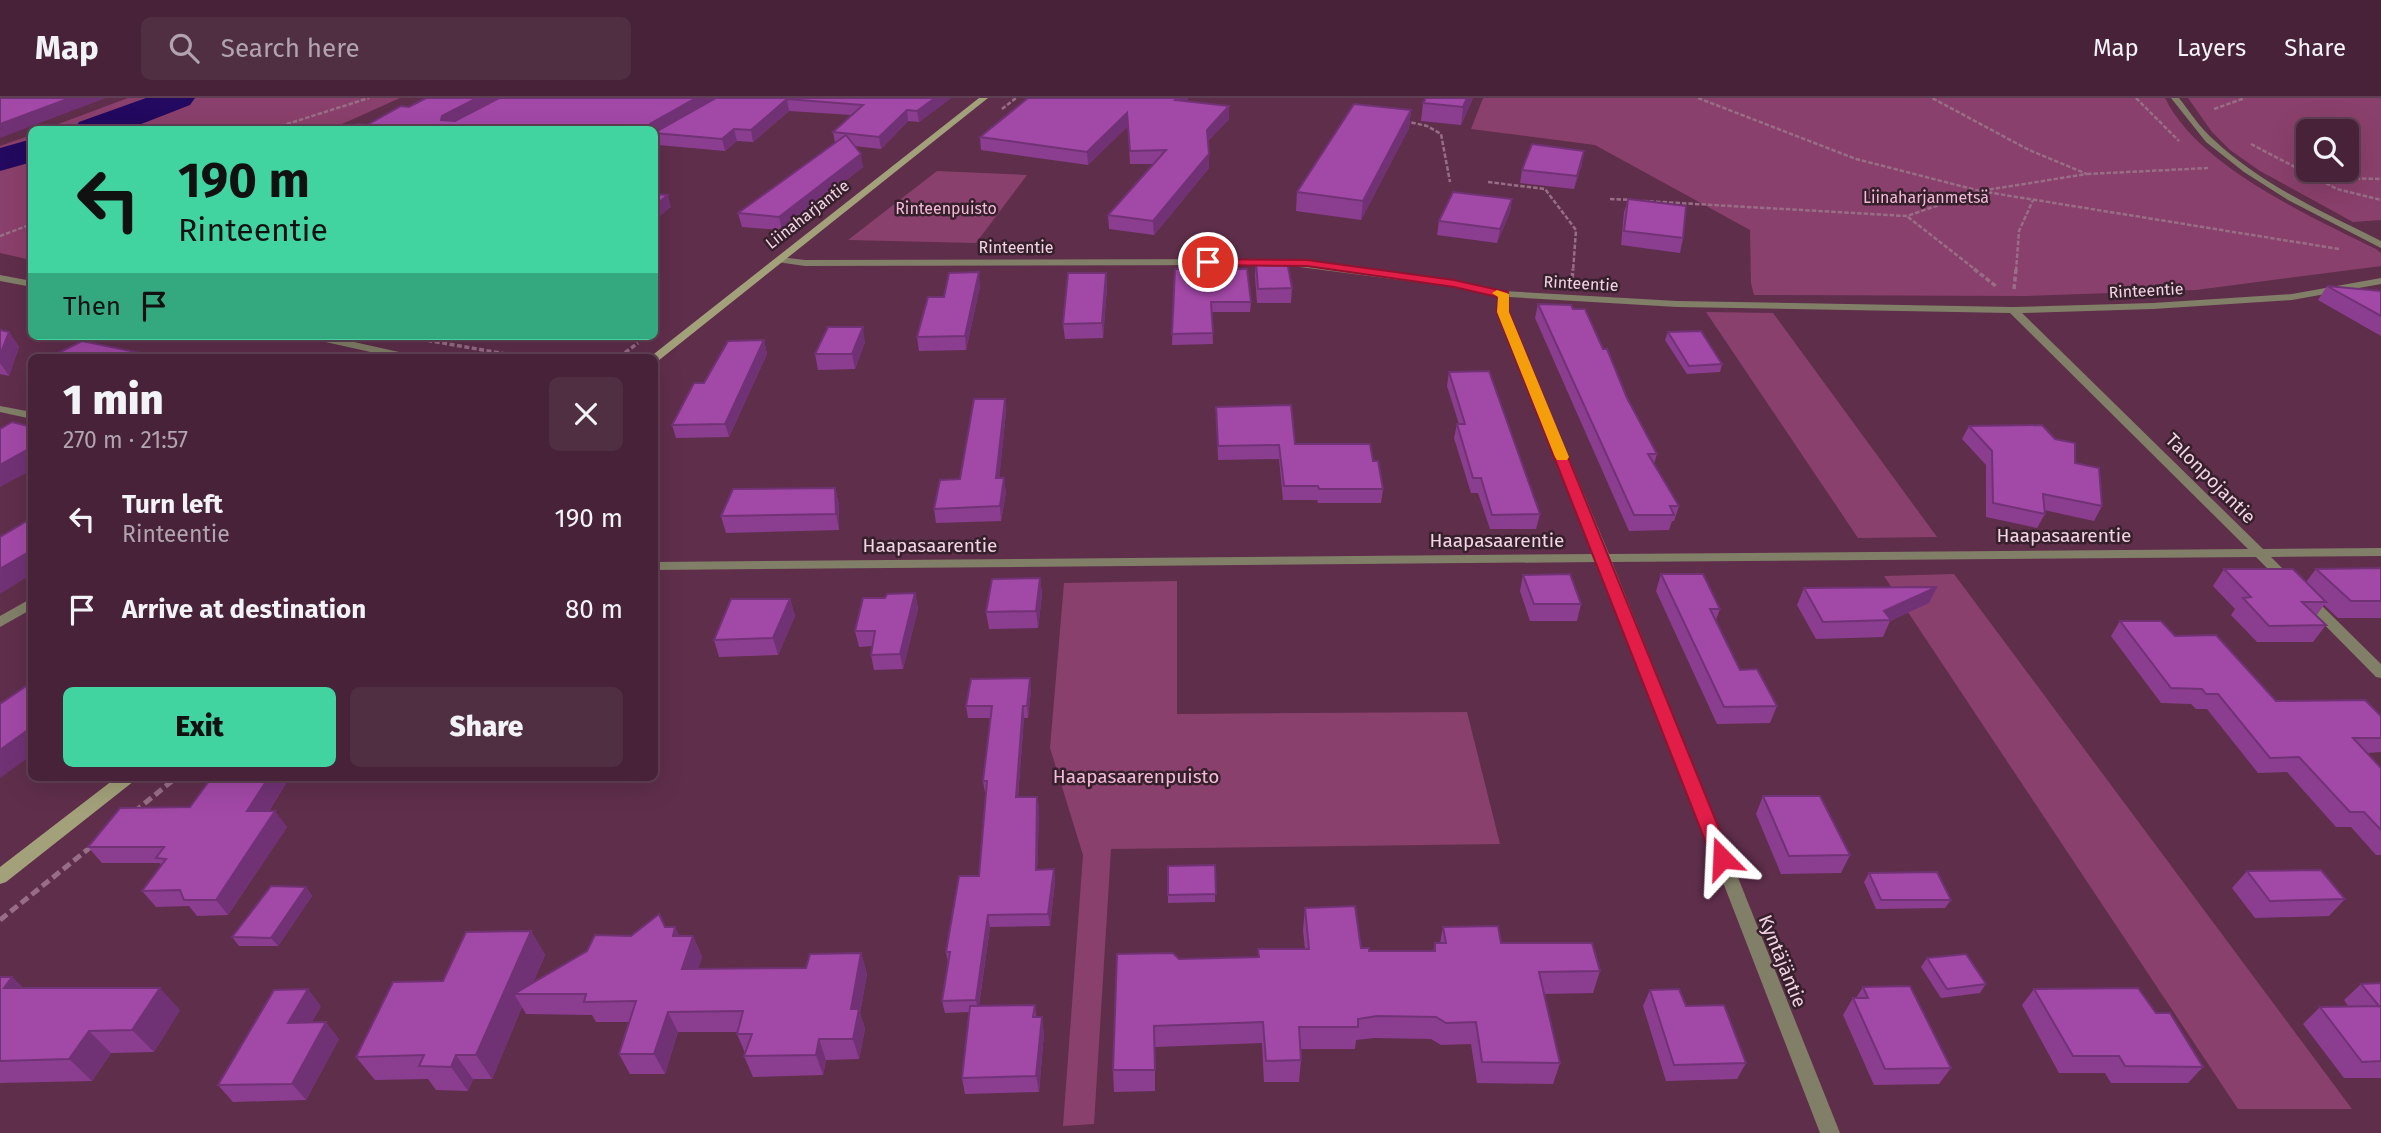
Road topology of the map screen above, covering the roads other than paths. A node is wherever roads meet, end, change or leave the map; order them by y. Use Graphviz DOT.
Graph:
graph roads {
  1 [pos="984,98"];
  2 [pos="2175,98"];
  3 [pos="2381,245"];
  4 [pos="780,260"];
  5 [pos="0,278"];
  6 [pos="2381,281"];
  7 [pos="28,283"];
  8 [pos="1504,294"];
  9 [pos="2013,305"];
  10 [pos="339,340"];
  11 [pos="392,354"];
  12 [pos="658,356"];
  13 [pos="0,409"];
  14 [pos="28,415"];
  15 [pos="2381,552"];
  16 [pos="2260,553"];
  17 [pos="1604,558"];
  18 [pos="658,566"];
  19 [pos="28,604"];
  20 [pos="0,622"];
  21 [pos="2381,673"];
  22 [pos="123,781"];
  23 [pos="0,877"];
  24 [pos="1830,1133"];
  1 -- 4 [label="main road, Liinaharjantie"];
  2 -- 3 [label="street"];
  4 -- 8 [label="street, Rinteentie"];
  4 -- 12 [label="main road, Liinaharjantie"];
  5 -- 7 [label="street"];
  6 -- 9 [label="street, Rinteentie"];
  8 -- 9 [label="street, Rinteentie"];
  8 -- 17 [label="street, Kyntäjäntie"];
  9 -- 16 [label="street, Talonpojantie"];
  10 -- 11 [label="street"];
  13 -- 14 [label="street"];
  15 -- 16 [label="street, Haapasaarentie"];
  16 -- 17 [label="street, Haapasaarentie"];
  16 -- 21 [label="street, Talonpojantie"];
  17 -- 18 [label="street, Haapasaarentie"];
  17 -- 24 [label="street, Kyntäjäntie"];
  19 -- 20 [label="street"];
  22 -- 23 [label="main road"];
}
